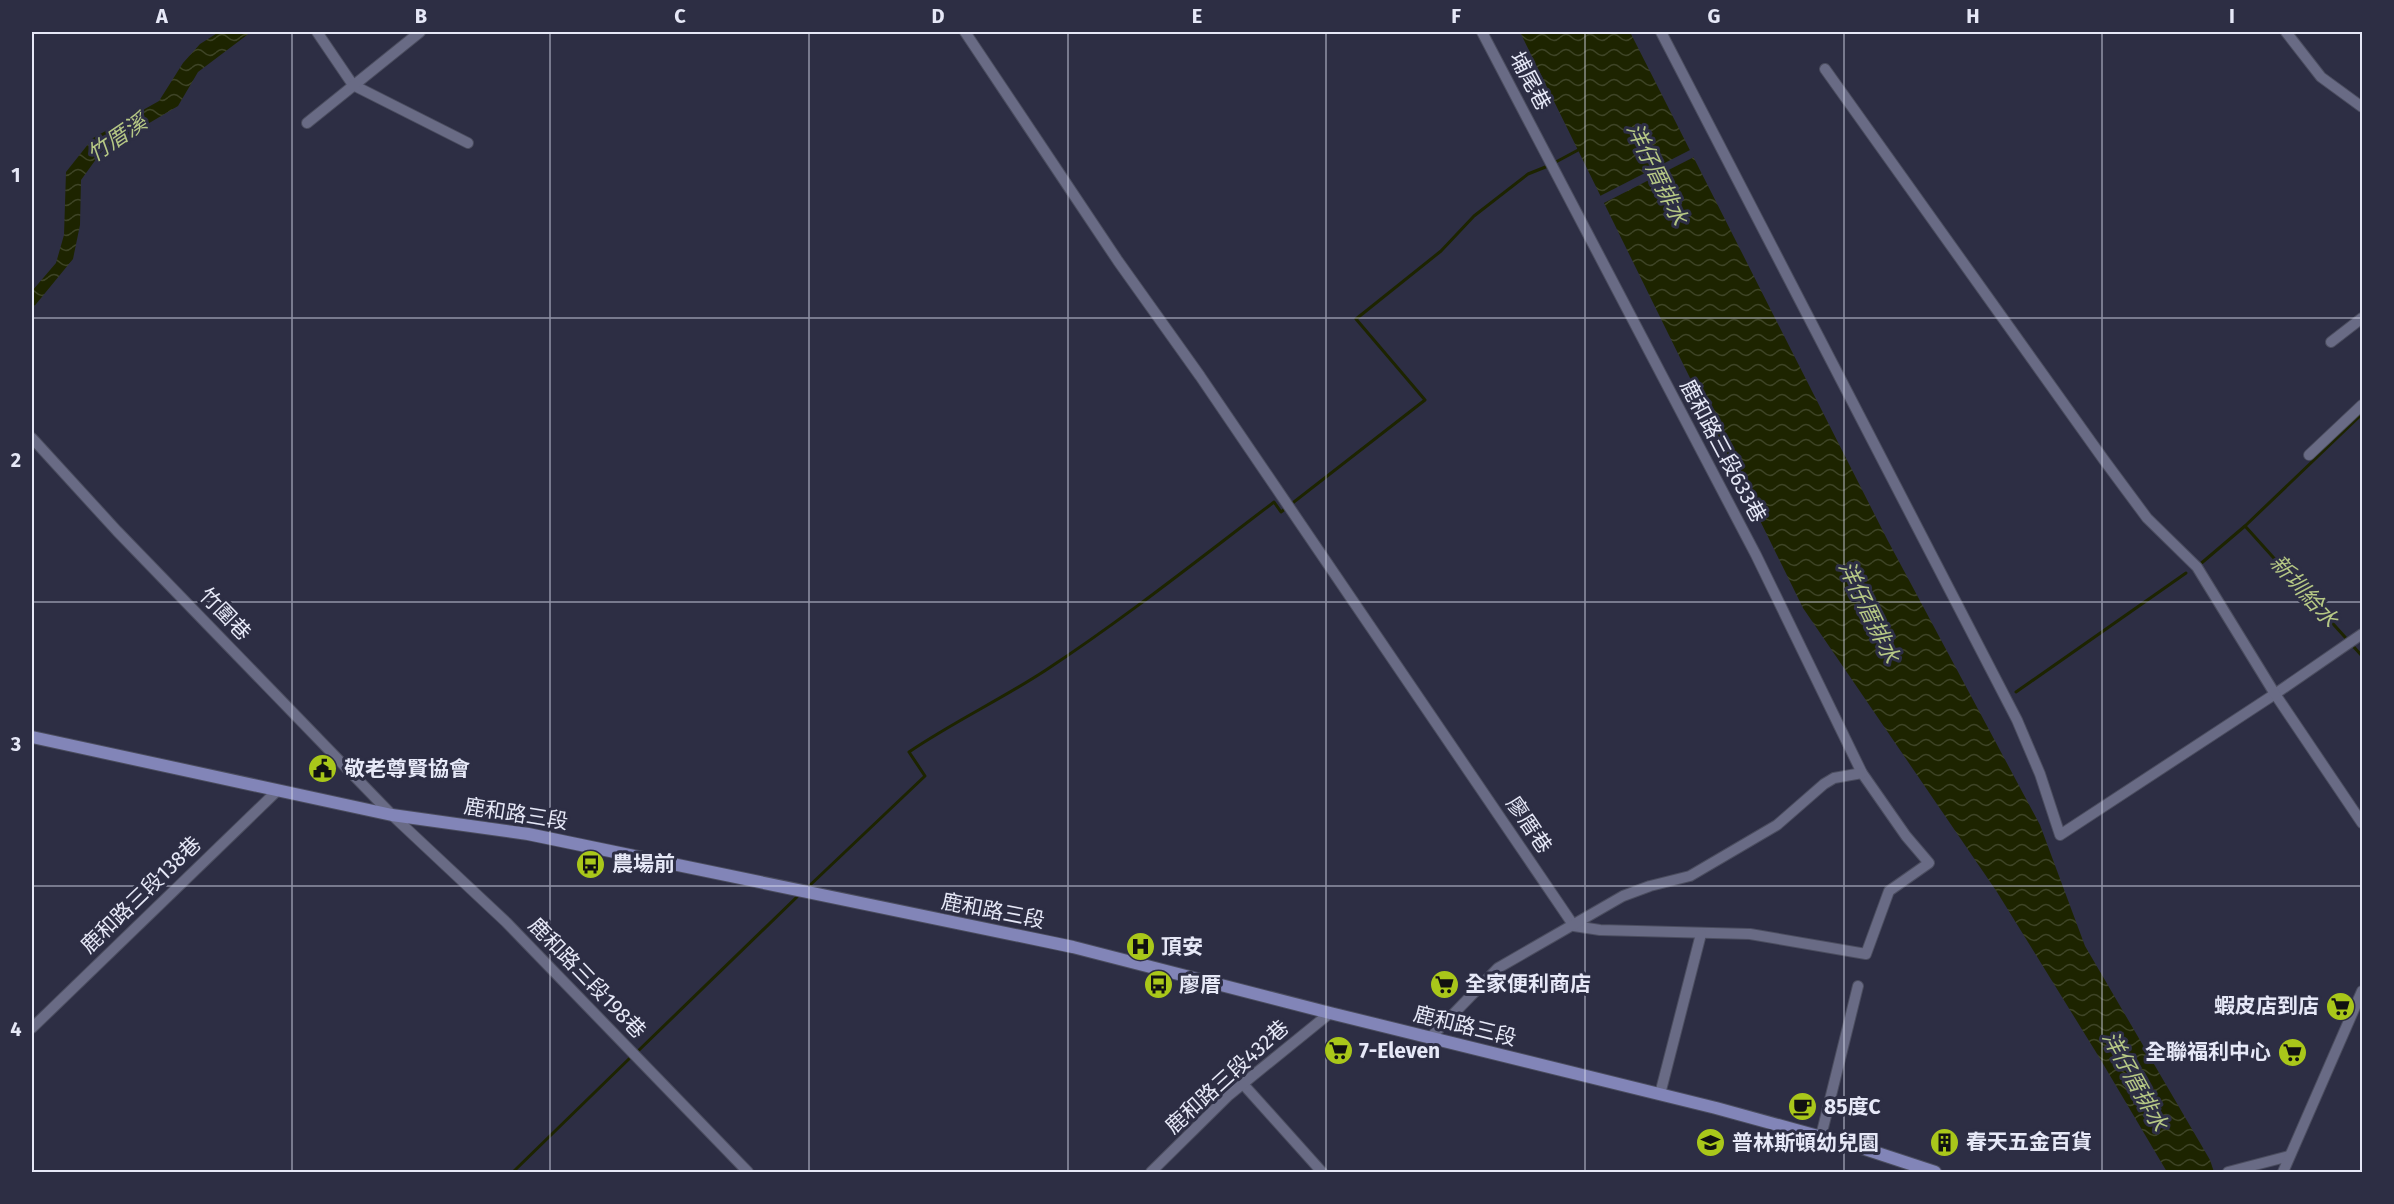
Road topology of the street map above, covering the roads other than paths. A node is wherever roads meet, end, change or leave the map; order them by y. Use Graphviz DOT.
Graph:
graph roads {
  1 [pos="316,32"];
  2 [pos="420,32"];
  3 [pos="965,32"];
  4 [pos="1482,32"];
  5 [pos="1661,32"];
  6 [pos="2286,32"];
  7 [pos="1825,69"];
  8 [pos="353,85"];
  9 [pos="2362,107"];
  10 [pos="307,123"];
  11 [pos="468,143"];
  12 [pos="1544,149"];
  13 [pos="2362,318"];
  14 [pos="2331,342"];
  15 [pos="2362,405"];
  16 [pos="32,438"];
  17 [pos="2309,455"];
  18 [pos="2362,634"];
  19 [pos="2276,694"];
  20 [pos="32,736"];
  21 [pos="1863,773"];
  22 [pos="277,791"];
  23 [pos="393,815"];
  24 [pos="2362,823"];
  25 [pos="1574,926"];
  26 [pos="1701,934"];
  27 [pos="1858,986"];
  28 [pos="2362,991"];
  29 [pos="1330,1013"];
  30 [pos="32,1028"];
  31 [pos="1430,1038"];
  32 [pos="1243,1084"];
  33 [pos="1660,1094"];
  34 [pos="1821,1136"];
  35 [pos="2289,1156"];
  36 [pos="739,1164"];
  37 [pos="730,1173"];
  38 [pos="748,1173"];
  39 [pos="1151,1173"];
  40 [pos="1322,1173"];
  41 [pos="1935,1173"];
  42 [pos="2228,1173"];
  43 [pos="2283,1173"];
  1 -- 8 [label="street"];
  2 -- 8 [label="street"];
  3 -- 25 [label="street, 廖厝巷"];
  4 -- 12 [label="street, 埔尾巷"];
  5 -- 19 [label="street"];
  6 -- 9 [label="street"];
  7 -- 19 [label="street"];
  8 -- 10 [label="street"];
  8 -- 11 [label="street"];
  12 -- 21 [label="street, 鹿和路三段633巷"];
  13 -- 14 [label="street"];
  15 -- 17 [label="street"];
  16 -- 23 [label="street, 竹圍巷"];
  18 -- 19 [label="street"];
  19 -- 24 [label="street"];
  20 -- 22 [label="main road, 鹿和路三段"];
  21 -- 25 [label="street"];
  21 -- 26 [label="street, 鹿和路三段633巷"];
  22 -- 23 [label="main road, 鹿和路三段"];
  22 -- 30 [label="street, 鹿和路三段138巷"];
  23 -- 29 [label="main road, 鹿和路三段"];
  23 -- 36 [label="street, 鹿和路三段198巷"];
  25 -- 26 [label="street"];
  25 -- 31 [label="street"];
  26 -- 33 [label="street"];
  27 -- 34 [label="street"];
  28 -- 35 [label="street"];
  29 -- 31 [label="main road, 鹿和路三段"];
  29 -- 32 [label="street, 鹿和路三段432巷"];
  31 -- 33 [label="main road, 鹿和路三段"];
  32 -- 39 [label="street, 鹿和路三段432巷"];
  32 -- 40 [label="street"];
  33 -- 34 [label="main road, 鹿和路三段"];
  34 -- 41 [label="main road, 鹿和路三段"];
  35 -- 42 [label="street"];
  35 -- 43 [label="street"];
  36 -- 37 [label="street"];
  36 -- 38 [label="street, 鹿和路三段198巷"];
}
